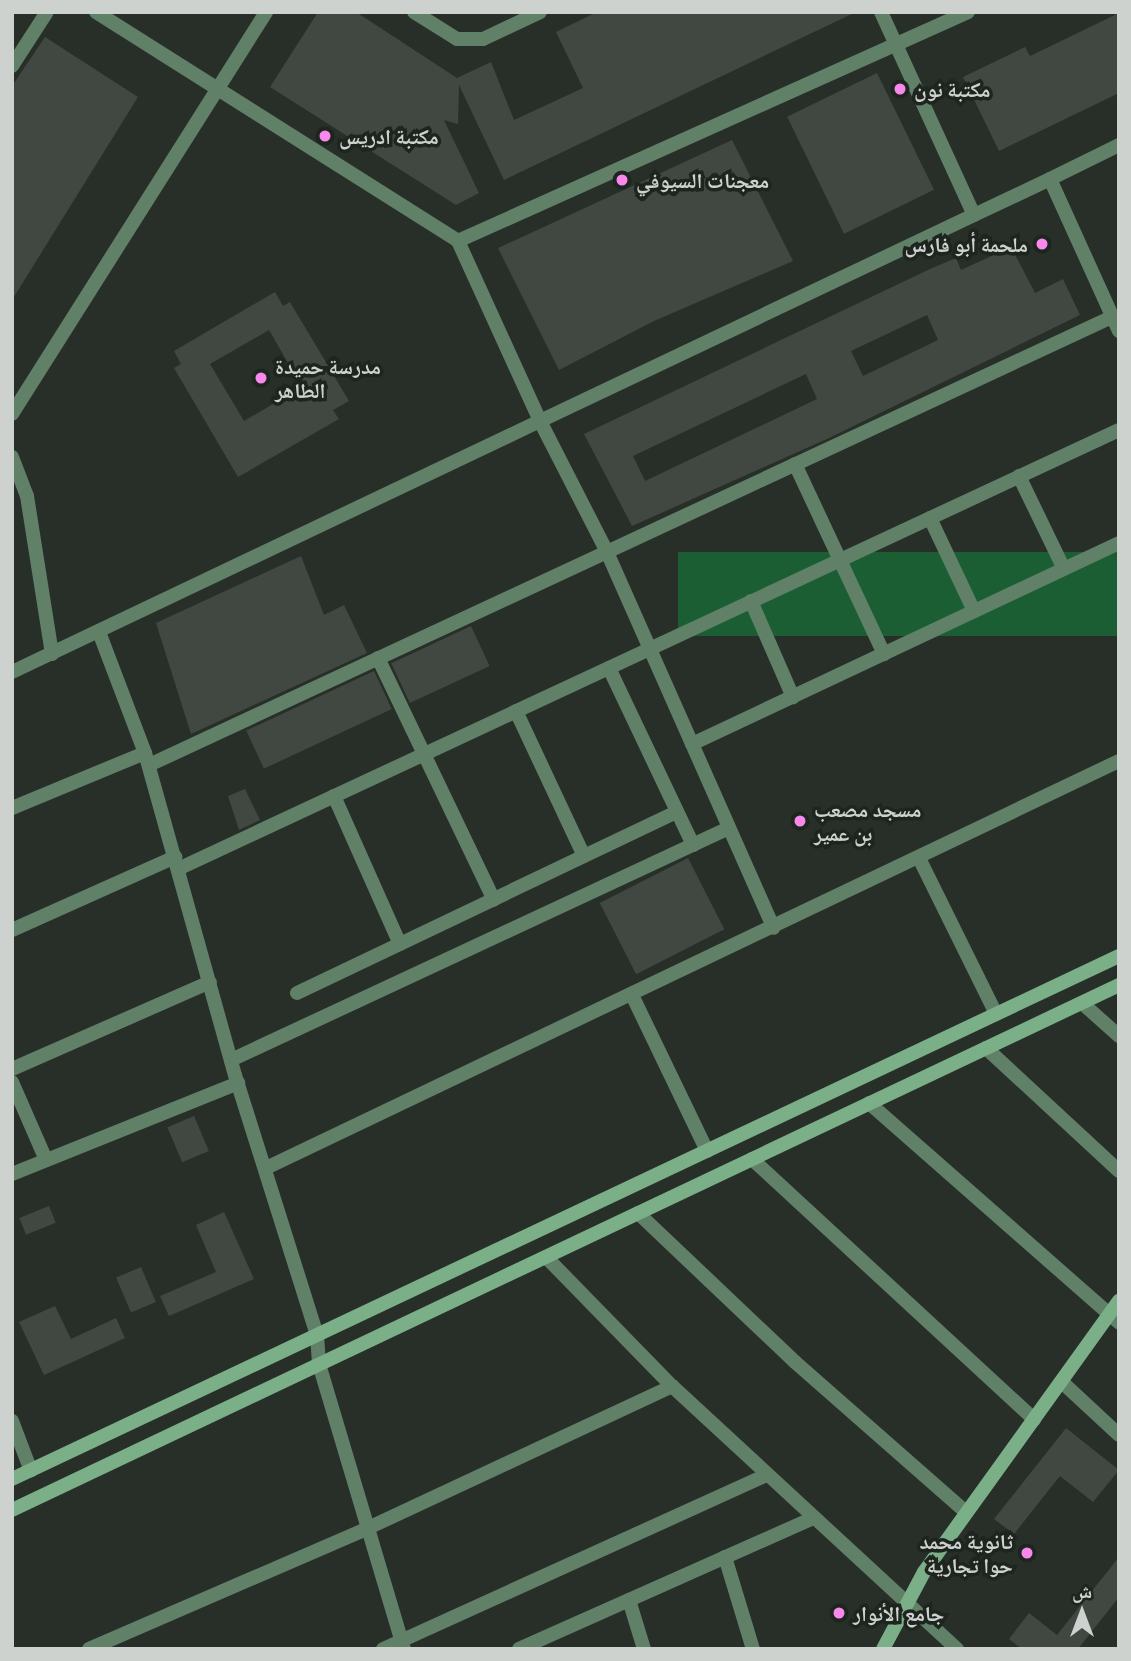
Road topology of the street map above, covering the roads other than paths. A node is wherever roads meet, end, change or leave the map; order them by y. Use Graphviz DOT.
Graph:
graph roads {
  1 [pos="47,12"];
  2 [pos="96,12"];
  3 [pos="266,12"];
  4 [pos="414,12"];
  5 [pos="540,12"];
  6 [pos="881,12"];
  7 [pos="968,12"];
  8 [pos="897,43"];
  9 [pos="12,66"];
  10 [pos="218,88"];
  11 [pos="1119,145"];
  12 [pos="1050,179"];
  13 [pos="974,215"];
  14 [pos="458,241"];
  15 [pos="1112,317"];
  16 [pos="1119,331"];
  17 [pos="12,414"];
  18 [pos="540,421"];
  19 [pos="1119,430"];
  20 [pos="12,457"];
  21 [pos="795,464"];
  22 [pos="1020,476"];
  23 [pos="930,518"];
  24 [pos="1119,543"];
  25 [pos="607,552"];
  26 [pos="841,560"];
  27 [pos="1063,569"];
  28 [pos="751,601"];
  29 [pos="974,611"];
  30 [pos="100,632"];
  31 [pos="649,649"];
  32 [pos="52,654"];
  33 [pos="884,654"];
  34 [pos="378,658"];
  35 [pos="609,668"];
  36 [pos="12,671"];
  37 [pos="793,697"];
  38 [pos="516,712"];
  39 [pos="692,744"];
  40 [pos="422,755"];
  41 [pos="147,759"];
  42 [pos="1119,761"];
  43 [pos="334,796"];
  44 [pos="12,808"];
  45 [pos="677,812"];
  46 [pos="729,828"];
  47 [pos="693,845"];
  48 [pos="584,856"];
  49 [pos="919,858"];
  50 [pos="176,863"];
  51 [pos="494,900"];
  52 [pos="774,928"];
  53 [pos="12,930"];
  54 [pos="400,944"];
  55 [pos="1119,956"];
  56 [pos="210,982"];
  57 [pos="1119,985"];
  58 [pos="298,993"];
  59 [pos="632,995"];
  60 [pos="1082,1003"];
  61 [pos="996,1014"];
  62 [pos="1119,1036"];
  63 [pos="986,1048"];
  64 [pos="231,1060"];
  65 [pos="12,1069"];
  66 [pos="12,1082"];
  67 [pos="238,1083"];
  68 [pos="869,1103"];
  69 [pos="707,1151"];
  70 [pos="752,1159"];
  71 [pos="46,1160"];
  72 [pos="266,1168"];
  73 [pos="1119,1171"];
  74 [pos="12,1174"];
  75 [pos="638,1213"];
  76 [pos="546,1257"];
  77 [pos="1119,1301"];
  78 [pos="1107,1313"];
  79 [pos="1119,1323"];
  80 [pos="317,1335"];
  81 [pos="319,1364"];
  82 [pos="1063,1382"];
  83 [pos="672,1385"];
  84 [pos="1034,1419"];
  85 [pos="12,1421"];
  86 [pos="1119,1435"];
  87 [pos="31,1471"];
  88 [pos="767,1475"];
  89 [pos="12,1479"];
  90 [pos="12,1510"];
  91 [pos="966,1512"];
  92 [pos="813,1518"];
  93 [pos="368,1528"];
  94 [pos="725,1557"];
  95 [pos="629,1600"];
  96 [pos="905,1606"];
  97 [pos="403,1645"];
  98 [pos="520,1648"];
  99 [pos="89,1649"];
  100 [pos="383,1649"];
  101 [pos="644,1649"];
  102 [pos="753,1649"];
  103 [pos="883,1649"];
  104 [pos="957,1649"];
  1 -- 9 [label="street"];
  2 -- 10 [label="street"];
  3 -- 10 [label="street"];
  4 -- 5 [label="street"];
  6 -- 8 [label="street"];
  7 -- 8 [label="street"];
  8 -- 13 [label="street"];
  8 -- 14 [label="street"];
  10 -- 14 [label="street"];
  10 -- 17 [label="street"];
  11 -- 12 [label="street"];
  12 -- 13 [label="street"];
  12 -- 15 [label="street"];
  13 -- 18 [label="street"];
  14 -- 18 [label="street"];
  15 -- 16 [label="street"];
  15 -- 21 [label="street"];
  18 -- 25 [label="street"];
  18 -- 30 [label="street"];
  19 -- 22 [label="street"];
  20 -- 32 [label="street"];
  21 -- 25 [label="street"];
  21 -- 26 [label="street"];
  22 -- 23 [label="street"];
  22 -- 27 [label="street"];
  23 -- 26 [label="street"];
  23 -- 29 [label="street"];
  24 -- 27 [label="street"];
  25 -- 31 [label="street"];
  25 -- 34 [label="street"];
  26 -- 28 [label="street"];
  26 -- 33 [label="street"];
  27 -- 29 [label="street"];
  28 -- 31 [label="street"];
  28 -- 37 [label="street"];
  29 -- 33 [label="street"];
  30 -- 32 [label="street"];
  30 -- 41 [label="street"];
  31 -- 35 [label="street"];
  31 -- 39 [label="street"];
  32 -- 36 [label="street"];
  33 -- 37 [label="street"];
  34 -- 40 [label="street"];
  34 -- 41 [label="street"];
  35 -- 38 [label="street"];
  35 -- 45 [label="street"];
  37 -- 39 [label="street"];
  38 -- 40 [label="street"];
  38 -- 48 [label="street"];
  39 -- 46 [label="street"];
  40 -- 43 [label="street"];
  40 -- 51 [label="street"];
  41 -- 44 [label="street"];
  41 -- 50 [label="street"];
  42 -- 49 [label="street"];
  43 -- 50 [label="street"];
  43 -- 54 [label="street"];
  45 -- 47 [label="street"];
  45 -- 48 [label="street"];
  46 -- 47 [label="street"];
  46 -- 52 [label="street"];
  47 -- 64 [label="street"];
  48 -- 51 [label="street"];
  49 -- 52 [label="street"];
  49 -- 61 [label="street"];
  50 -- 53 [label="street"];
  50 -- 56 [label="street"];
  51 -- 54 [label="street"];
  52 -- 59 [label="street"];
  54 -- 58 [label="street"];
  55 -- 61 [label="main road"];
  56 -- 64 [label="street"];
  56 -- 65 [label="street"];
  57 -- 60 [label="main road"];
  59 -- 69 [label="street"];
  59 -- 72 [label="street"];
  60 -- 62 [label="street"];
  60 -- 63 [label="main road"];
  61 -- 69 [label="main road"];
  63 -- 68 [label="main road"];
  63 -- 73 [label="street"];
  64 -- 67 [label="street"];
  66 -- 71 [label="street"];
  67 -- 71 [label="street"];
  67 -- 72 [label="street"];
  68 -- 70 [label="main road"];
  68 -- 78 [label="street"];
  69 -- 80 [label="main road"];
  70 -- 75 [label="main road"];
  70 -- 84 [label="street"];
  71 -- 74 [label="street"];
  72 -- 80 [label="street"];
  75 -- 76 [label="main road"];
  75 -- 91 [label="street"];
  76 -- 81 [label="main road"];
  76 -- 83 [label="street"];
  77 -- 78 [label="main road"];
  78 -- 79 [label="street"];
  78 -- 82 [label="main road"];
  80 -- 81 [label="street"];
  80 -- 87 [label="main road"];
  81 -- 90 [label="main road"];
  81 -- 93 [label="street"];
  82 -- 84 [label="main road"];
  82 -- 86 [label="street"];
  83 -- 88 [label="street"];
  83 -- 93 [label="street"];
  84 -- 91 [label="main road"];
  85 -- 87 [label="street"];
  87 -- 89 [label="main road"];
  88 -- 92 [label="street"];
  88 -- 97 [label="street"];
  91 -- 96 [label="main road"];
  92 -- 94 [label="street"];
  92 -- 96 [label="street"];
  93 -- 97 [label="street"];
  93 -- 99 [label="street"];
  94 -- 95 [label="street"];
  94 -- 102 [label="street"];
  95 -- 98 [label="street"];
  95 -- 101 [label="street"];
  96 -- 103 [label="main road"];
  96 -- 104 [label="street"];
  97 -- 100 [label="street"];
}
